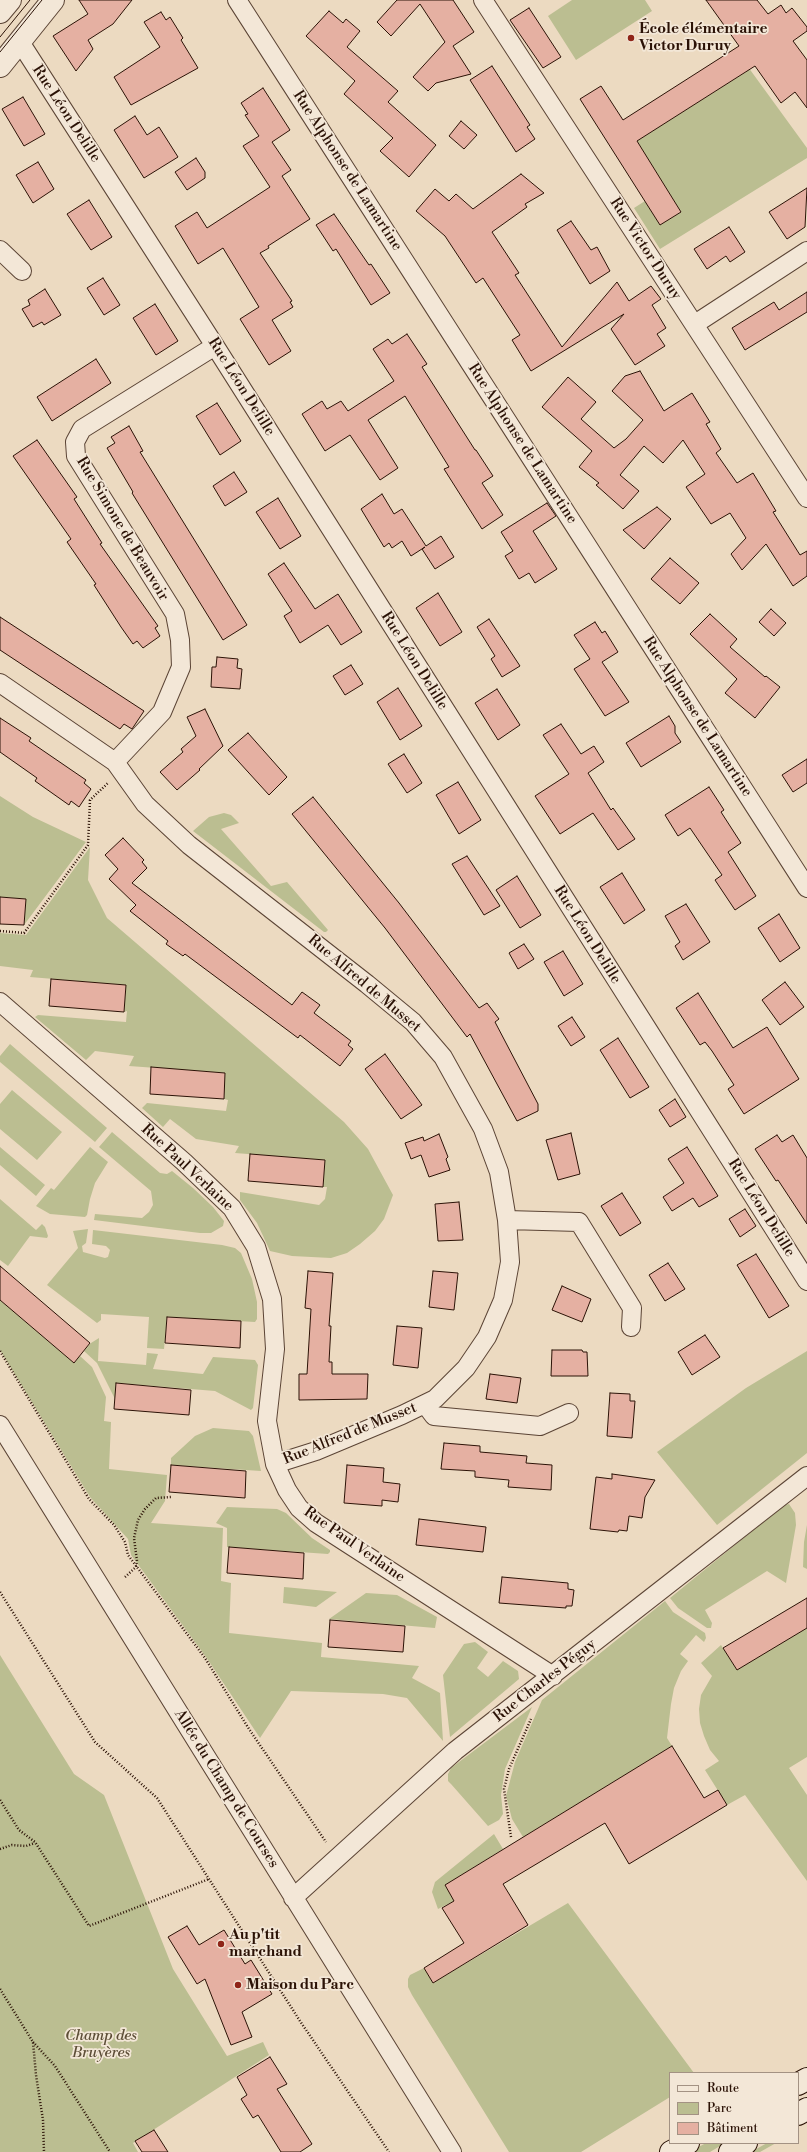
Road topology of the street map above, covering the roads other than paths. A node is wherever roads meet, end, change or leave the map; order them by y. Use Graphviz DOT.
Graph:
graph roads {
  1 [pos="10,0"];
  2 [pos="53,0"];
  3 [pos="237,0"];
  4 [pos="483,0"];
  5 [pos="0,12"];
  6 [pos="20,42"];
  7 [pos="0,66"];
  8 [pos="0,250"];
  9 [pos="807,251"];
  10 [pos="22,271"];
  11 [pos="695,324"];
  12 [pos="215,346"];
  13 [pos="807,498"];
  14 [pos="0,683"];
  15 [pos="118,767"];
  16 [pos="807,888"];
  17 [pos="0,1002"];
  18 [pos="507,1220"];
  19 [pos="807,1281"];
  20 [pos="632,1327"];
  21 [pos="425,1404"];
  22 [pos="569,1413"];
  23 [pos="0,1425"];
  24 [pos="276,1464"];
  25 [pos="807,1476"];
  26 [pos="553,1676"];
  27 [pos="293,1898"];
  28 [pos="686,2144"];
  29 [pos="744,2144"];
  30 [pos="452,2152"];
  31 [pos="671,2152"];
  32 [pos="730,2152"];
  1 -- 5 [label="street"];
  2 -- 6 [label="street"];
  3 -- 16 [label="street, Rue Alphonse de Lamartine"];
  4 -- 11 [label="street, Rue Victor Duruy"];
  6 -- 7 [label="street"];
  6 -- 12 [label="street, Rue Léon Delille"];
  8 -- 10 [label="street"];
  9 -- 11 [label="street"];
  11 -- 13 [label="street, Rue Victor Duruy"];
  12 -- 15 [label="street, Rue Simone de Beauvoir"];
  12 -- 19 [label="street, Rue Léon Delille"];
  14 -- 15 [label="street, Rue Alfred de Musset"];
  15 -- 18 [label="street, Rue Alfred de Musset"];
  17 -- 24 [label="street, Rue Paul Verlaine"];
  18 -- 20 [label="street"];
  18 -- 21 [label="street, Rue Alfred de Musset"];
  21 -- 22 [label="street, Rue Alfred de Musset"];
  21 -- 24 [label="street, Rue Alfred de Musset"];
  23 -- 27 [label="street, Allée du Champ de Courses"];
  24 -- 26 [label="street, Rue Paul Verlaine"];
  25 -- 26 [label="street, Rue Charles Péguy"];
  26 -- 27 [label="street, Rue Charles Péguy"];
  27 -- 30 [label="street, Allée du Champ de Courses"];
  28 -- 31 [label="street"];
  29 -- 32 [label="street"];
}
